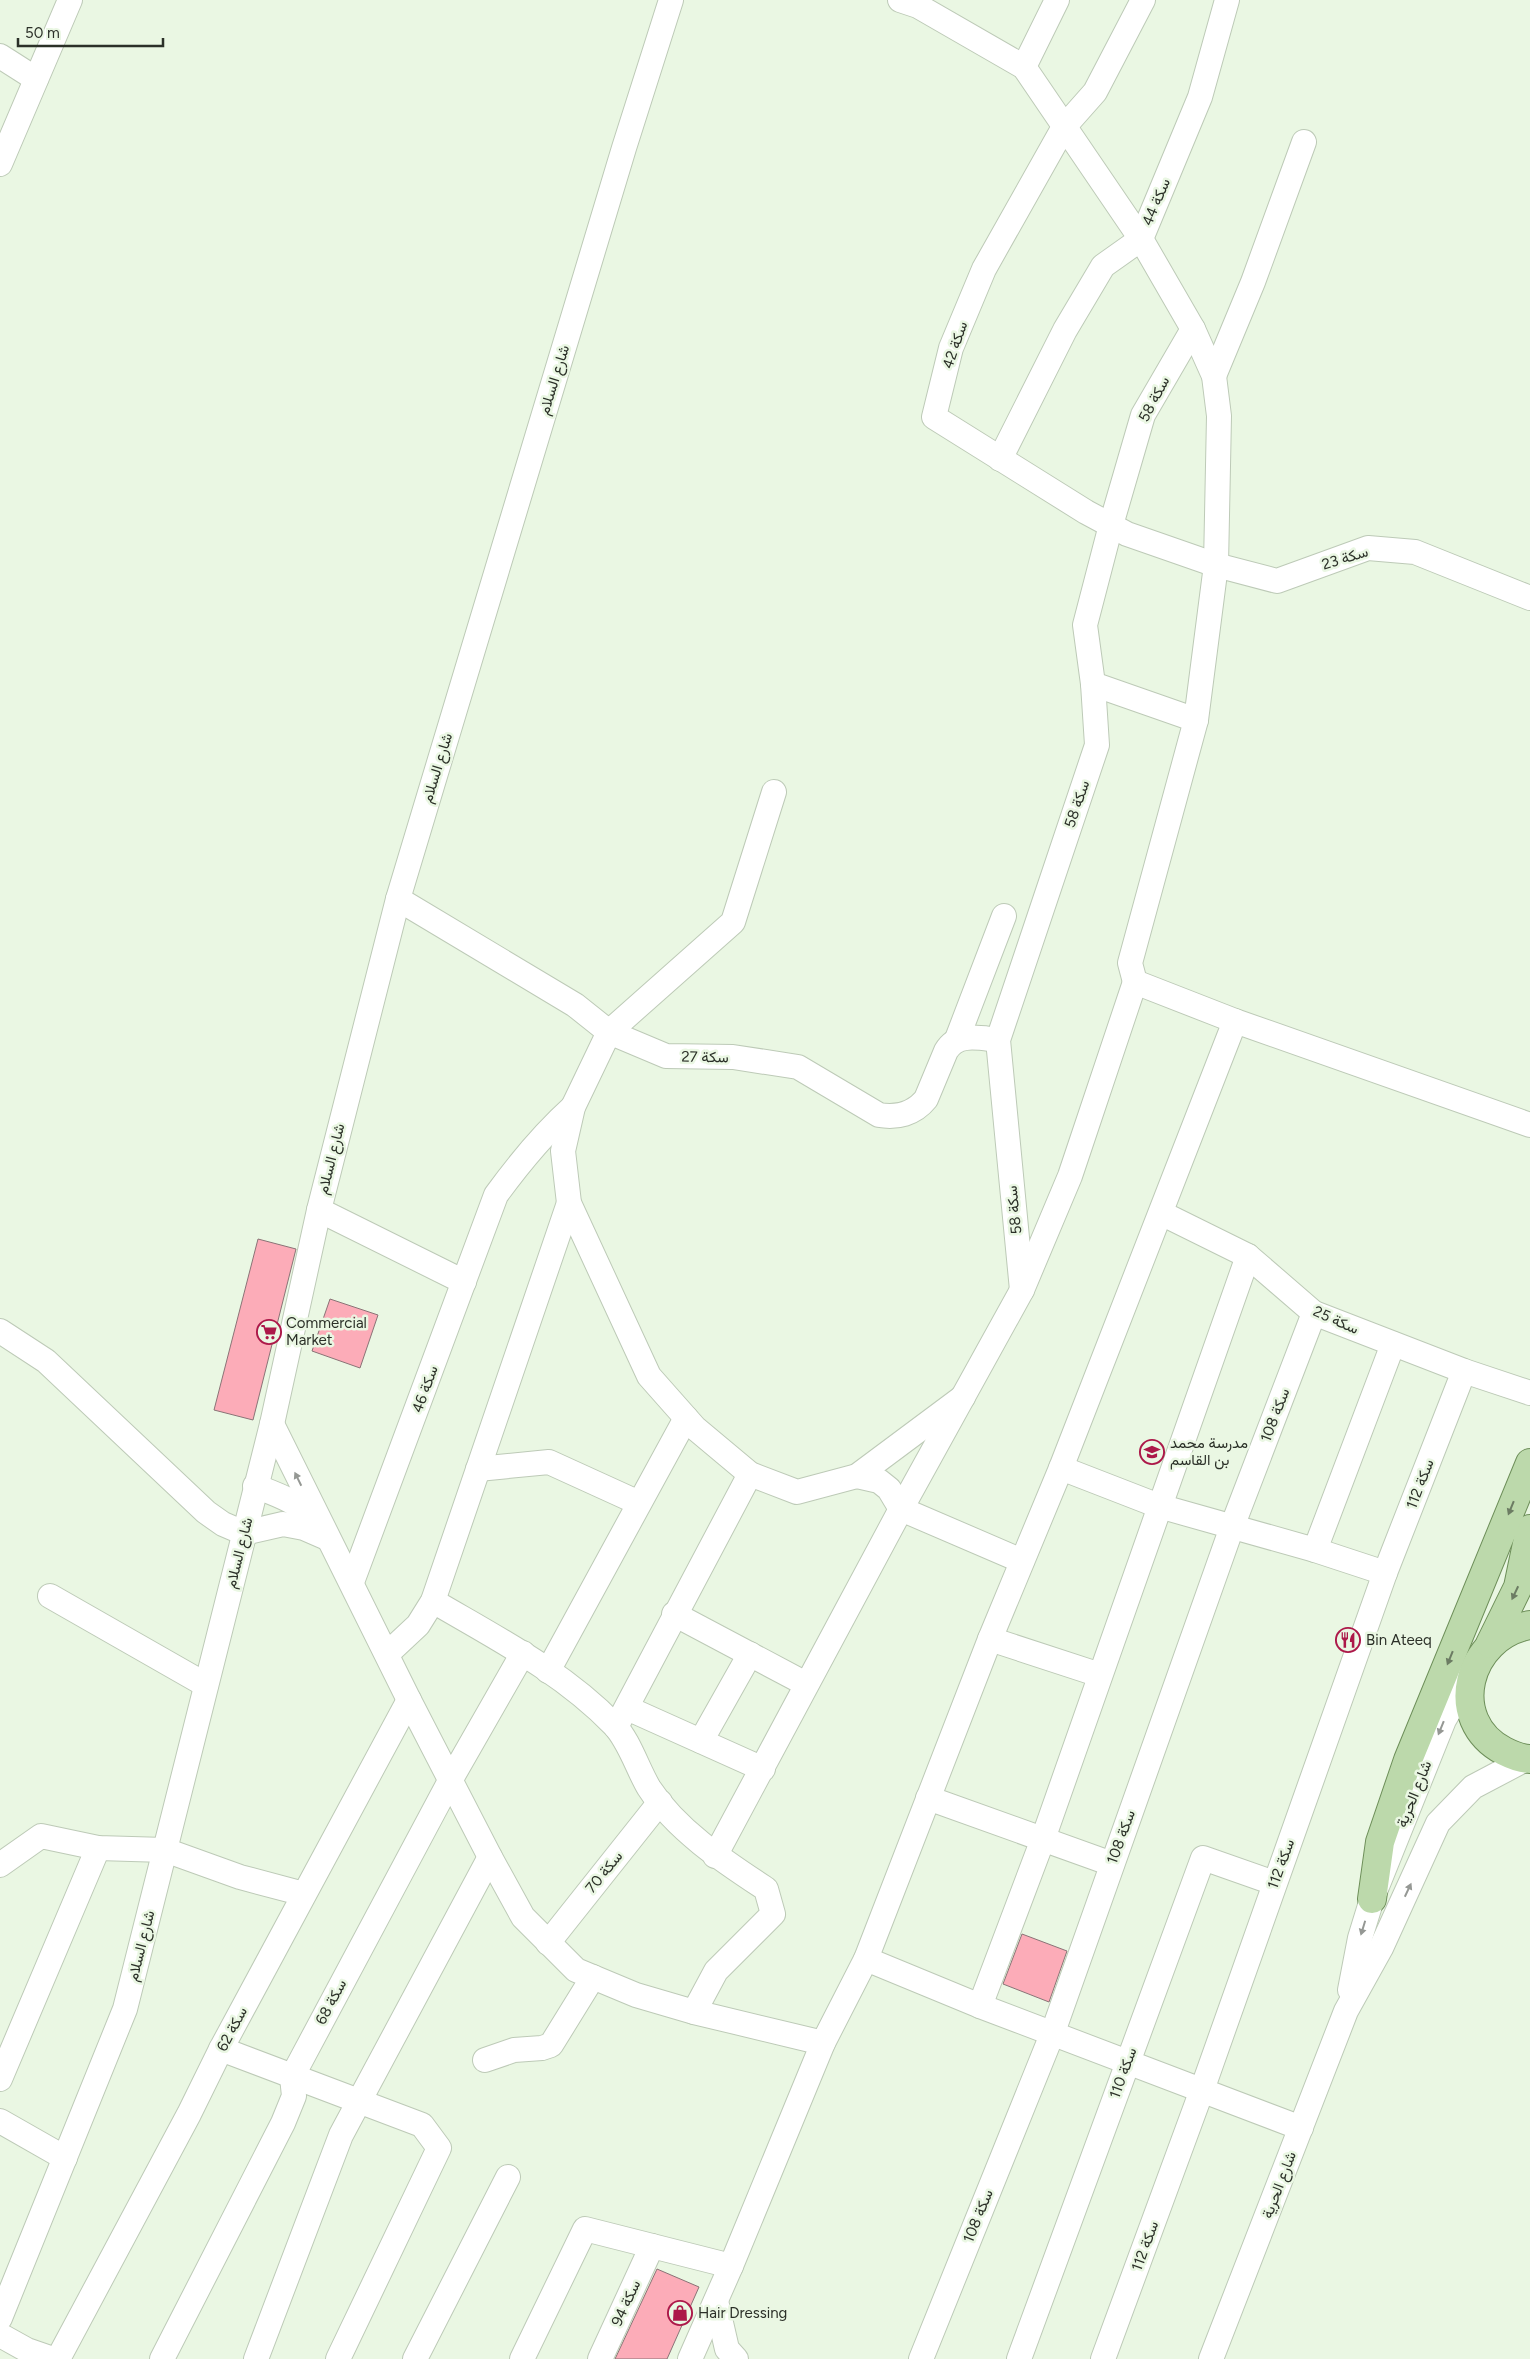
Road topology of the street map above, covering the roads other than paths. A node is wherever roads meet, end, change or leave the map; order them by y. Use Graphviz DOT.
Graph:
graph roads {
  1 [pos="70,0"];
  2 [pos="671,0"];
  3 [pos="900,0"];
  4 [pos="1057,0"];
  5 [pos="1143,0"];
  6 [pos="1227,0"];
  7 [pos="0,56"];
  8 [pos="1024,67"];
  9 [pos="36,79"];
  10 [pos="1064,126"];
  11 [pos="1304,142"];
  12 [pos="0,164"];
  13 [pos="1140,239"];
  14 [pos="1194,330"];
  15 [pos="1214,376"];
  16 [pos="1000,459"];
  17 [pos="1111,525"];
  18 [pos="1216,565"];
  19 [pos="1530,598"];
  20 [pos="1093,684"];
  21 [pos="1196,720"];
  22 [pos="774,792"];
  23 [pos="398,899"];
  24 [pos="1004,916"];
  25 [pos="1135,982"];
  26 [pos="1235,1022"];
  27 [pos="609,1032"];
  28 [pos="957,1039"];
  29 [pos="998,1040"];
  30 [pos="573,1106"];
  31 [pos="1530,1125"];
  32 [pos="569,1203"];
  33 [pos="318,1210"];
  34 [pos="1161,1213"];
  35 [pos="1248,1256"];
  36 [pos="464,1282"];
  37 [pos="1022,1290"];
  38 [pos="1314,1313"];
  39 [pos="0,1331"];
  40 [pos="1393,1344"];
  41 [pos="1464,1371"];
  42 [pos="1530,1393"];
  43 [pos="963,1397"];
  44 [pos="686,1418"];
  45 [pos="272,1424"];
  46 [pos="1530,1463"];
  47 [pos="1061,1468"];
  48 [pos="478,1469"];
  49 [pos="750,1474"];
  50 [pos="857,1476"];
  51 [pos="255,1486"];
  52 [pos="639,1503"];
  53 [pos="1159,1506"];
  54 [pos="901,1508"];
  55 [pos="1232,1527"];
  56 [pos="304,1528"];
  57 [pos="1530,1529"];
  58 [pos="244,1534"];
  59 [pos="327,1538"];
  60 [pos="1315,1550"];
  61 [pos="1022,1561"];
  62 [pos="1385,1573"];
  63 [pos="352,1582"];
  64 [pos="50,1596"];
  65 [pos="433,1601"];
  66 [pos="674,1614"];
  67 [pos="1530,1625"];
  68 [pos="990,1639"];
  69 [pos="1489,1645"];
  70 [pos="523,1653"];
  71 [pos="387,1654"];
  72 [pos="750,1654"];
  73 [pos="1474,1670"];
  74 [pos="548,1671"];
  75 [pos="1100,1675"];
  76 [pos="806,1684"];
  77 [pos="206,1685"];
  78 [pos="409,1700"];
  79 [pos="622,1717"];
  80 [pos="701,1741"];
  81 [pos="1528,1759"];
  82 [pos="763,1769"];
  83 [pos="451,1779"];
  84 [pos="928,1798"];
  85 [pos="660,1802"];
  86 [pos="1043,1839"];
  87 [pos="98,1848"];
  88 [pos="165,1850"];
  89 [pos="715,1856"];
  90 [pos="490,1857"];
  91 [pos="1112,1864"];
  92 [pos="0,1865"];
  93 [pos="1274,1882"];
  94 [pos="304,1894"];
  95 [pos="1372,1899"];
  96 [pos="548,1943"];
  97 [pos="866,1959"];
  98 [pos="593,1978"];
  99 [pos="980,2006"];
  100 [pos="1346,2011"];
  101 [pos="694,2012"];
  102 [pos="1052,2032"];
  103 [pos="822,2043"];
  104 [pos="220,2049"];
  105 [pos="485,2060"];
  106 [pos="1128,2061"];
  107 [pos="292,2077"];
  108 [pos="0,2079"];
  109 [pos="1202,2090"];
  110 [pos="359,2102"];
  111 [pos="0,2122"];
  112 [pos="1301,2128"];
  113 [pos="65,2158"];
  114 [pos="508,2177"];
  115 [pos="652,2246"];
  116 [pos="731,2266"];
  117 [pos="716,2301"];
  118 [pos="0,2318"];
  119 [pos="0,2336"];
  120 [pos="53,2359"];
  121 [pos="58,2359"];
  122 [pos="162,2359"];
  123 [pos="256,2359"];
  124 [pos="338,2359"];
  125 [pos="415,2359"];
  126 [pos="522,2359"];
  127 [pos="600,2359"];
  128 [pos="690,2359"];
  129 [pos="736,2359"];
  130 [pos="921,2359"];
  131 [pos="1019,2359"];
  132 [pos="1103,2359"];
  133 [pos="1211,2359"];
  1 -- 9 [label="street"];
  2 -- 23 [label="street, شارع السلام"];
  3 -- 8 [label="street"];
  4 -- 8 [label="street"];
  5 -- 10 [label="street, سكة 42"];
  6 -- 13 [label="street, سكة 44"];
  7 -- 9 [label="street"];
  8 -- 10 [label="street"];
  9 -- 12 [label="street"];
  10 -- 13 [label="street"];
  10 -- 16 [label="street, سكة 42"];
  11 -- 15 [label="street"];
  13 -- 14 [label="street"];
  13 -- 16 [label="street, سكة 44"];
  14 -- 15 [label="street"];
  14 -- 17 [label="street, سكة 58"];
  15 -- 18 [label="street"];
  16 -- 17 [label="street, سكة 42"];
  17 -- 18 [label="street, سكة 42"];
  17 -- 20 [label="street, سكة 58"];
  18 -- 19 [label="street, سكة 23"];
  18 -- 21 [label="street"];
  20 -- 21 [label="street"];
  20 -- 29 [label="street, سكة 58"];
  21 -- 25 [label="street"];
  22 -- 27 [label="street"];
  23 -- 27 [label="street, سكة 27"];
  23 -- 33 [label="street, شارع السلام"];
  24 -- 28 [label="street, سكة 27"];
  25 -- 26 [label="street"];
  25 -- 37 [label="street"];
  26 -- 31 [label="street"];
  26 -- 34 [label="street"];
  27 -- 28 [label="street, سكة 27"];
  27 -- 30 [label="street"];
  28 -- 29 [label="street"];
  29 -- 37 [label="street, سكة 58"];
  30 -- 32 [label="street"];
  30 -- 36 [label="street, سكة 46"];
  32 -- 44 [label="street"];
  32 -- 48 [label="street"];
  33 -- 36 [label="street"];
  33 -- 45 [label="street, شارع السلام"];
  34 -- 35 [label="street, سكة 25"];
  34 -- 47 [label="street"];
  35 -- 38 [label="street, سكة 25"];
  35 -- 53 [label="street"];
  36 -- 63 [label="street, سكة 46"];
  37 -- 43 [label="street"];
  38 -- 40 [label="street, سكة 25"];
  38 -- 55 [label="street, سكة 108"];
  39 -- 58 [label="street"];
  40 -- 41 [label="street, سكة 25"];
  40 -- 60 [label="street"];
  41 -- 42 [label="street, سكة 25"];
  41 -- 62 [label="street, سكة 112"];
  43 -- 50 [label="street"];
  43 -- 54 [label="street"];
  44 -- 49 [label="street"];
  44 -- 52 [label="street"];
  45 -- 51 [label="street, شارع السلام"];
  59 -- 45 [label="street, one-way"];
  46 -- 95 [label="main road, one-way"];
  47 -- 53 [label="street"];
  47 -- 61 [label="street"];
  48 -- 52 [label="street"];
  48 -- 65 [label="street"];
  49 -- 50 [label="street"];
  49 -- 66 [label="street"];
  50 -- 54 [label="street"];
  51 -- 56 [label="street"];
  51 -- 58 [label="street, شارع السلام"];
  51 -- 59 [label="street"];
  52 -- 74 [label="street"];
  53 -- 55 [label="street"];
  53 -- 75 [label="street"];
  54 -- 61 [label="street"];
  54 -- 76 [label="street"];
  55 -- 60 [label="street"];
  55 -- 91 [label="street, سكة 108"];
  56 -- 58 [label="street"];
  56 -- 59 [label="street"];
  57 -- 69 [label="main road, one-way"];
  58 -- 77 [label="street, شارع السلام"];
  59 -- 63 [label="street"];
  60 -- 62 [label="street"];
  61 -- 68 [label="street"];
  62 -- 93 [label="street, سكة 112"];
  63 -- 71 [label="street"];
  64 -- 77 [label="street"];
  65 -- 70 [label="street"];
  65 -- 71 [label="street"];
  66 -- 72 [label="street"];
  66 -- 79 [label="street"];
  67 -- 69 [label="main road"];
  68 -- 75 [label="street"];
  68 -- 84 [label="street"];
  69 -- 73 [label="main road"];
  70 -- 74 [label="street"];
  70 -- 83 [label="street, سكة 68"];
  71 -- 78 [label="street"];
  72 -- 76 [label="street"];
  72 -- 80 [label="street"];
  73 -- 81 [label="main road"];
  73 -- 95 [label="street, شارع الحرية, one-way"];
  74 -- 79 [label="street"];
  75 -- 86 [label="street"];
  76 -- 82 [label="street"];
  77 -- 88 [label="street, شارع السلام"];
  78 -- 83 [label="street"];
  78 -- 94 [label="street, سكة 62"];
  79 -- 80 [label="street"];
  79 -- 85 [label="street"];
  80 -- 82 [label="street"];
  100 -- 81 [label="street, شارع الحرية, one-way"];
  82 -- 89 [label="street"];
  83 -- 90 [label="street"];
  83 -- 107 [label="street, سكة 68"];
  84 -- 86 [label="street"];
  84 -- 97 [label="street"];
  85 -- 89 [label="street"];
  85 -- 96 [label="street, سكة 70"];
  86 -- 91 [label="street"];
  86 -- 99 [label="street"];
  87 -- 88 [label="street"];
  87 -- 92 [label="street"];
  87 -- 108 [label="street"];
  88 -- 94 [label="street"];
  88 -- 113 [label="street, شارع السلام"];
  89 -- 101 [label="street"];
  90 -- 96 [label="street"];
  90 -- 110 [label="street"];
  91 -- 102 [label="street, سكة 108"];
  93 -- 106 [label="street, سكة 110"];
  93 -- 109 [label="street, سكة 112"];
  94 -- 104 [label="street, سكة 62"];
  95 -- 100 [label="street, شارع الحرية, one-way"];
  96 -- 98 [label="street"];
  97 -- 99 [label="street"];
  97 -- 103 [label="street"];
  98 -- 101 [label="street"];
  98 -- 105 [label="street"];
  99 -- 102 [label="street"];
  100 -- 112 [label="street, شارع الحرية"];
  101 -- 103 [label="street"];
  102 -- 106 [label="street"];
  102 -- 130 [label="street, سكة 108"];
  103 -- 116 [label="street"];
  104 -- 107 [label="street"];
  104 -- 121 [label="street, سكة 62"];
  106 -- 109 [label="street"];
  106 -- 131 [label="street, سكة 110"];
  107 -- 110 [label="street"];
  107 -- 122 [label="street, سكة 68"];
  109 -- 112 [label="street"];
  109 -- 132 [label="street, سكة 112"];
  110 -- 123 [label="street"];
  110 -- 124 [label="street"];
  111 -- 113 [label="street"];
  112 -- 133 [label="street, شارع الحرية"];
  113 -- 118 [label="street, شارع السلام"];
  114 -- 125 [label="street"];
  115 -- 116 [label="street"];
  115 -- 126 [label="street"];
  115 -- 127 [label="street, سكة 94"];
  116 -- 117 [label="street"];
  117 -- 128 [label="street"];
  117 -- 129 [label="street"];
  119 -- 120 [label="street"];
}
